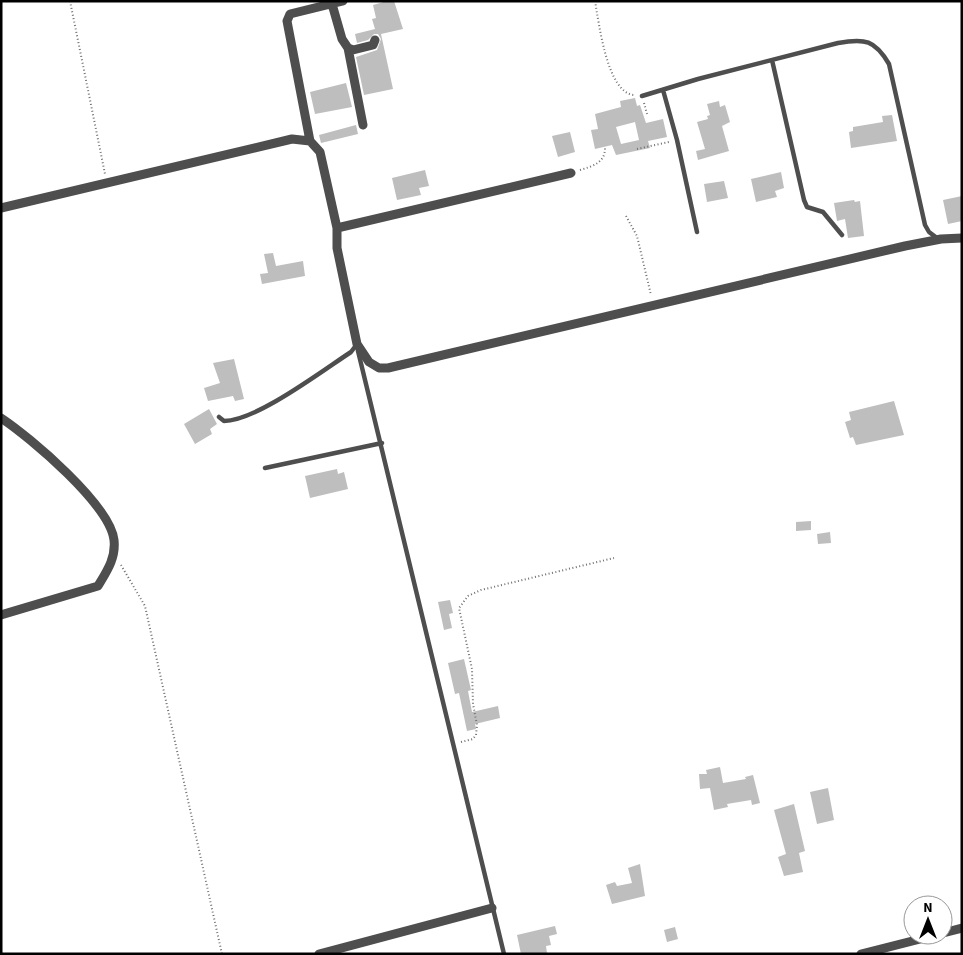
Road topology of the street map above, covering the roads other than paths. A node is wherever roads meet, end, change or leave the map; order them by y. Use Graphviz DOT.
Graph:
graph roads {
  1 [pos="343,1"];
  2 [pos="332,4"];
  3 [pos="374,40"];
  4 [pos="348,48"];
  5 [pos="772,60"];
  6 [pos="663,90"];
  7 [pos="642,96"];
  8 [pos="363,125"];
  9 [pos="310,140"];
  10 [pos="571,173"];
  11 [pos="1,208"];
  12 [pos="338,228"];
  13 [pos="697,232"];
  14 [pos="842,235"];
  15 [pos="962,238"];
  16 [pos="941,239"];
  17 [pos="357,344"];
  18 [pos="219,417"];
  19 [pos="1,418"];
  20 [pos="382,443"];
  21 [pos="265,468"];
  22 [pos="1,615"];
  23 [pos="492,908"];
  24 [pos="903,943"];
  25 [pos="319,954"];
  26 [pos="504,954"];
  27 [pos="861,954"];
  1 -- 2 [label="street"];
  2 -- 4 [label="street"];
  2 -- 9 [label="street"];
  3 -- 4 [label="street"];
  4 -- 8 [label="street"];
  5 -- 6 [label="lane"];
  5 -- 14 [label="lane"];
  5 -- 16 [label="lane"];
  6 -- 7 [label="lane"];
  6 -- 13 [label="lane"];
  9 -- 11 [label="street"];
  9 -- 12 [label="street"];
  10 -- 12 [label="street"];
  12 -- 17 [label="street"];
  15 -- 16 [label="street"];
  16 -- 17 [label="street"];
  17 -- 18 [label="lane"];
  17 -- 20 [label="lane"];
  19 -- 22 [label="street"];
  20 -- 21 [label="lane"];
  20 -- 23 [label="lane"];
  23 -- 25 [label="street"];
  23 -- 26 [label="lane"];
  24 -- 27 [label="street"];
}
